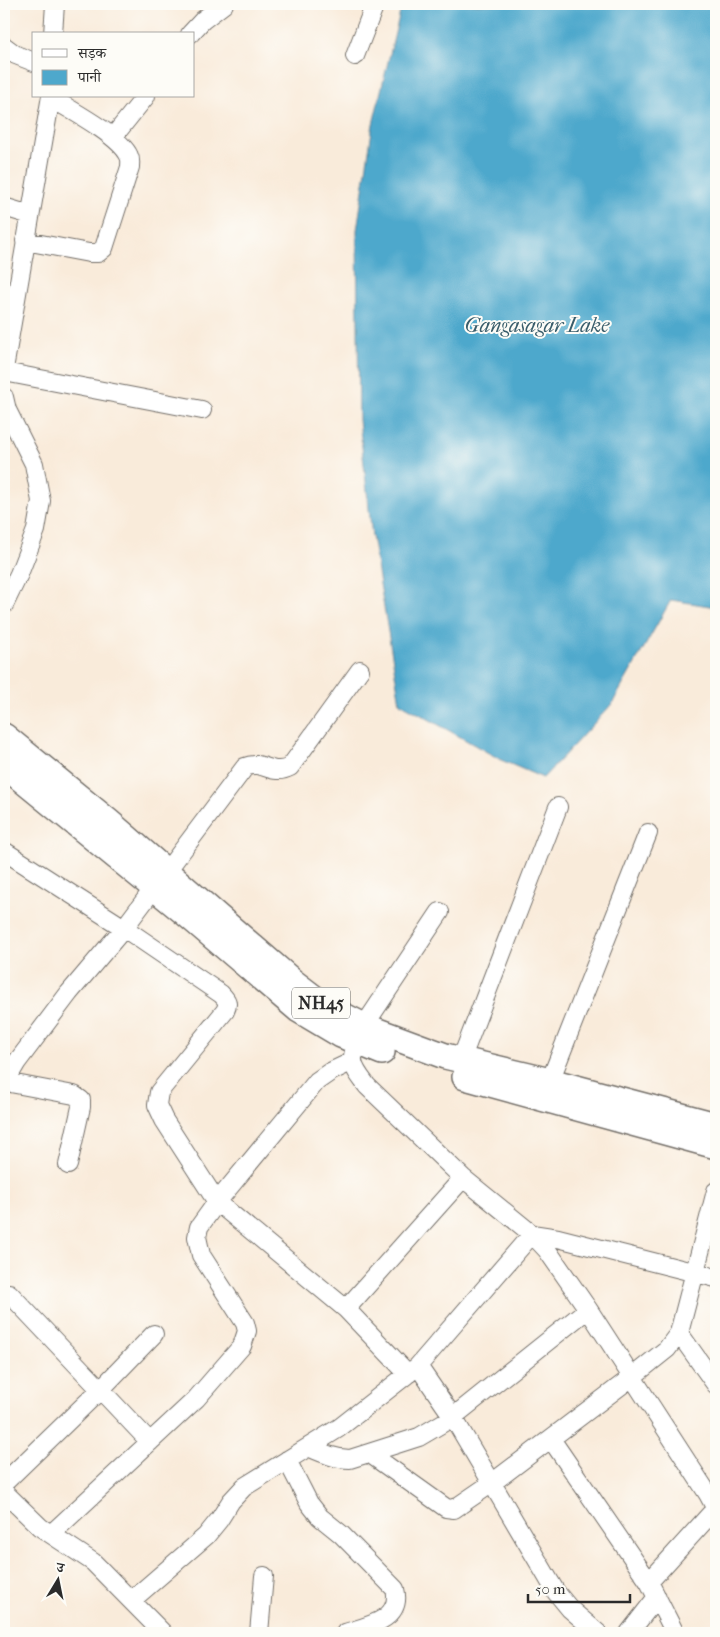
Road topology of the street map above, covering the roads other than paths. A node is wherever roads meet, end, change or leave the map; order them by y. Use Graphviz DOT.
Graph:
graph roads {
  1 [pos="55,4"];
  2 [pos="222,4"];
  3 [pos="375,4"];
  4 [pos="54,32"];
  5 [pos="192,32"];
  6 [pos="8,54"];
  7 [pos="355,56"];
  8 [pos="32,61"];
  9 [pos="51,98"];
  10 [pos="53,98"];
  11 [pos="144,98"];
  12 [pos="113,137"];
  13 [pos="4,207"];
  14 [pos="30,215"];
  15 [pos="25,241"];
  16 [pos="4,363"];
  17 [pos="5,407"];
  18 [pos="202,410"];
  19 [pos="4,605"];
  20 [pos="360,670"];
  21 [pos="4,736"];
  22 [pos="4,764"];
  23 [pos="558,807"];
  24 [pos="648,832"];
  25 [pos="4,851"];
  26 [pos="160,880"];
  27 [pos="440,912"];
  28 [pos="124,928"];
  29 [pos="358,1043"];
  30 [pos="461,1060"];
  31 [pos="550,1081"];
  32 [pos="4,1083"];
  33 [pos="716,1125"];
  34 [pos="716,1146"];
  35 [pos="68,1165"];
  36 [pos="462,1178"];
  37 [pos="716,1190"];
  38 [pos="217,1202"];
  39 [pos="532,1234"];
  40 [pos="695,1273"];
  41 [pos="716,1278"];
  42 [pos="9,1293"];
  43 [pos="346,1309"];
  44 [pos="588,1309"];
  45 [pos="154,1334"];
  46 [pos="679,1334"];
  47 [pos="413,1370"];
  48 [pos="632,1377"];
  49 [pos="716,1385"];
  50 [pos="101,1389"];
  51 [pos="453,1416"];
  52 [pos="551,1439"];
  53 [pos="150,1442"];
  54 [pos="308,1447"];
  55 [pos="369,1453"];
  56 [pos="288,1460"];
  57 [pos="4,1483"];
  58 [pos="492,1483"];
  59 [pos="4,1492"];
  60 [pos="714,1500"];
  61 [pos="51,1534"];
  62 [pos="264,1576"];
  63 [pos="653,1589"];
  64 [pos="132,1600"];
  65 [pos="163,1633"];
  66 [pos="259,1633"];
  67 [pos="345,1633"];
  68 [pos="598,1633"];
  69 [pos="629,1633"];
  70 [pos="675,1633"];
  1 -- 4 [label="street"];
  2 -- 5 [label="street"];
  3 -- 7 [label="street"];
  6 -- 8 [label="street"];
  9 -- 14 [label="street"];
  10 -- 12 [label="street"];
  11 -- 12 [label="street"];
  12 -- 15 [label="street"];
  13 -- 14 [label="street"];
  14 -- 15 [label="street"];
  15 -- 16 [label="street"];
  16 -- 18 [label="street"];
  17 -- 19 [label="street"];
  20 -- 26 [label="street"];
  21 -- 26 [label="highway, NH45"];
  22 -- 26 [label="highway, NH45"];
  23 -- 30 [label="street"];
  24 -- 31 [label="street"];
  25 -- 28 [label="street"];
  26 -- 28 [label="street"];
  26 -- 29 [label="highway, NH45"];
  27 -- 29 [label="street"];
  28 -- 32 [label="street"];
  28 -- 38 [label="street"];
  29 -- 30 [label="highway, NH45"];
  29 -- 34 [label="highway, NH45"];
  29 -- 36 [label="street"];
  29 -- 38 [label="street"];
  30 -- 31 [label="highway, NH45"];
  31 -- 33 [label="highway, NH45"];
  32 -- 35 [label="street"];
  36 -- 39 [label="street"];
  36 -- 43 [label="street"];
  37 -- 40 [label="street"];
  38 -- 43 [label="street"];
  38 -- 53 [label="street"];
  39 -- 40 [label="street"];
  39 -- 44 [label="street"];
  39 -- 47 [label="street"];
  40 -- 41 [label="street"];
  40 -- 46 [label="street"];
  42 -- 50 [label="street"];
  43 -- 47 [label="street"];
  44 -- 48 [label="street"];
  44 -- 51 [label="street"];
  45 -- 50 [label="street"];
  46 -- 48 [label="street"];
  46 -- 49 [label="street"];
  47 -- 51 [label="street"];
  47 -- 54 [label="street"];
  48 -- 52 [label="street"];
  48 -- 60 [label="street"];
  50 -- 53 [label="street"];
  50 -- 57 [label="street"];
  51 -- 55 [label="street"];
  51 -- 58 [label="street"];
  52 -- 58 [label="street"];
  52 -- 63 [label="street"];
  53 -- 61 [label="street"];
  54 -- 55 [label="street"];
  54 -- 56 [label="street"];
  55 -- 58 [label="street"];
  56 -- 64 [label="street"];
  56 -- 67 [label="street"];
  58 -- 68 [label="street"];
  59 -- 61 [label="street"];
  60 -- 63 [label="street"];
  61 -- 64 [label="street"];
  62 -- 66 [label="street"];
  63 -- 69 [label="street"];
  63 -- 70 [label="street"];
  64 -- 65 [label="street"];
}
